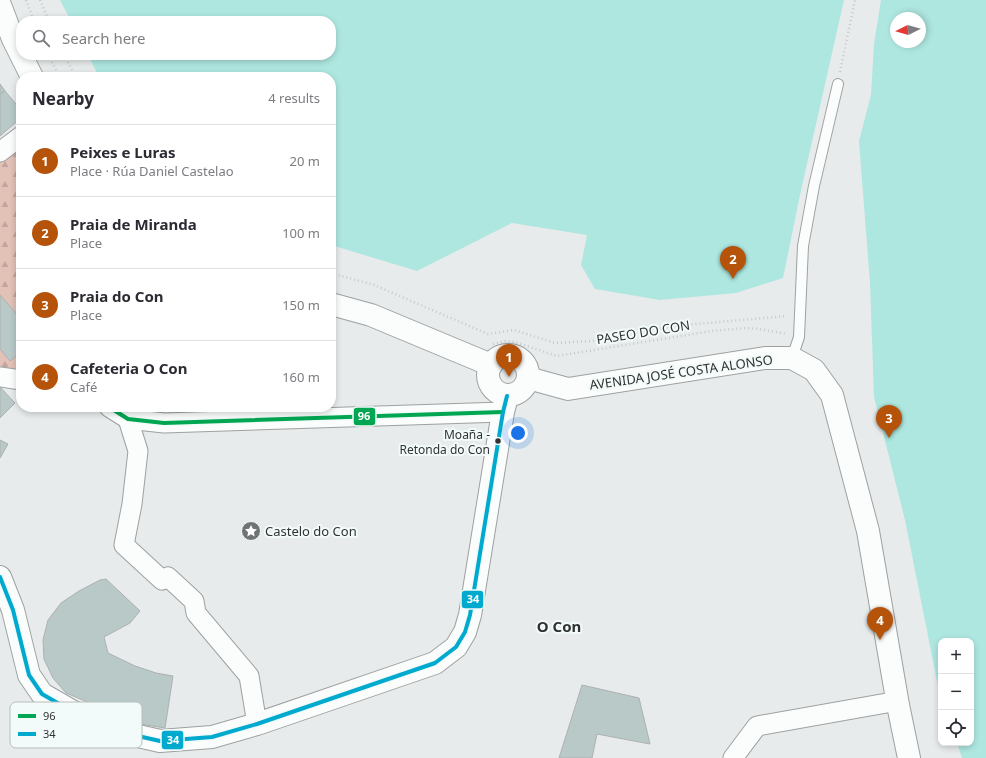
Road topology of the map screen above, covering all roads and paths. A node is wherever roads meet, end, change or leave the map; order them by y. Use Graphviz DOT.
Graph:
graph roads {
  1 [pos="26,0"];
  2 [pos="40,0"];
  3 [pos="855,0"];
  4 [pos="0,5"];
  5 [pos="32,16"];
  6 [pos="47,16"];
  7 [pos="16,45"];
  8 [pos="24,60"];
  9 [pos="51,60"];
  10 [pos="67,60"];
  11 [pos="30,72"];
  12 [pos="57,72"];
  13 [pos="73,72"];
  14 [pos="838,84"];
  15 [pos="16,140"];
  16 [pos="0,152"];
  17 [pos="336,274"];
  18 [pos="336,305"];
  19 [pos="800,316"];
  20 [pos="799,337"];
  21 [pos="492,355"];
  22 [pos="792,358"];
  23 [pos="0,377"];
  24 [pos="528,378"];
  25 [pos="16,379"];
  26 [pos="505,404"];
  27 [pos="127,412"];
  28 [pos="138,415"];
  29 [pos="0,577"];
  30 [pos="898,701"];
  31 [pos="55,702"];
  32 [pos="257,724"];
  33 [pos="142,737"];
  34 [pos="733,758"];
  35 [pos="909,758"];
  1 -- 5 [label="path"];
  2 -- 6 [label="path"];
  3 -- 14 [label="path"];
  4 -- 7 [label="street"];
  8 -- 11 [label="street"];
  9 -- 12 [label="path"];
  10 -- 13 [label="path"];
  14 -- 19 [label="lane"];
  15 -- 16 [label="street"];
  17 -- 19 [label="path, PASEO DO CON"];
  18 -- 21 [label="street"];
  19 -- 20 [label="lane"];
  20 -- 21 [label="path"];
  20 -- 22 [label="lane"];
  21 -- 24 [label="street"];
  21 -- 26 [label="street"];
  22 -- 24 [label="street, AVENIDA JOSÉ COSTA ALONSO"];
  22 -- 30 [label="street, AVENIDA JOSÉ COSTA ALONSO"];
  23 -- 25 [label="street"];
  24 -- 26 [label="street"];
  26 -- 28 [label="street"];
  26 -- 32 [label="street"];
  27 -- 28 [label="street"];
  28 -- 32 [label="street"];
  29 -- 31 [label="street"];
  30 -- 34 [label="street"];
  30 -- 35 [label="street, AVENIDA JOSÉ COSTA ALONSO"];
  32 -- 33 [label="street"];
}
